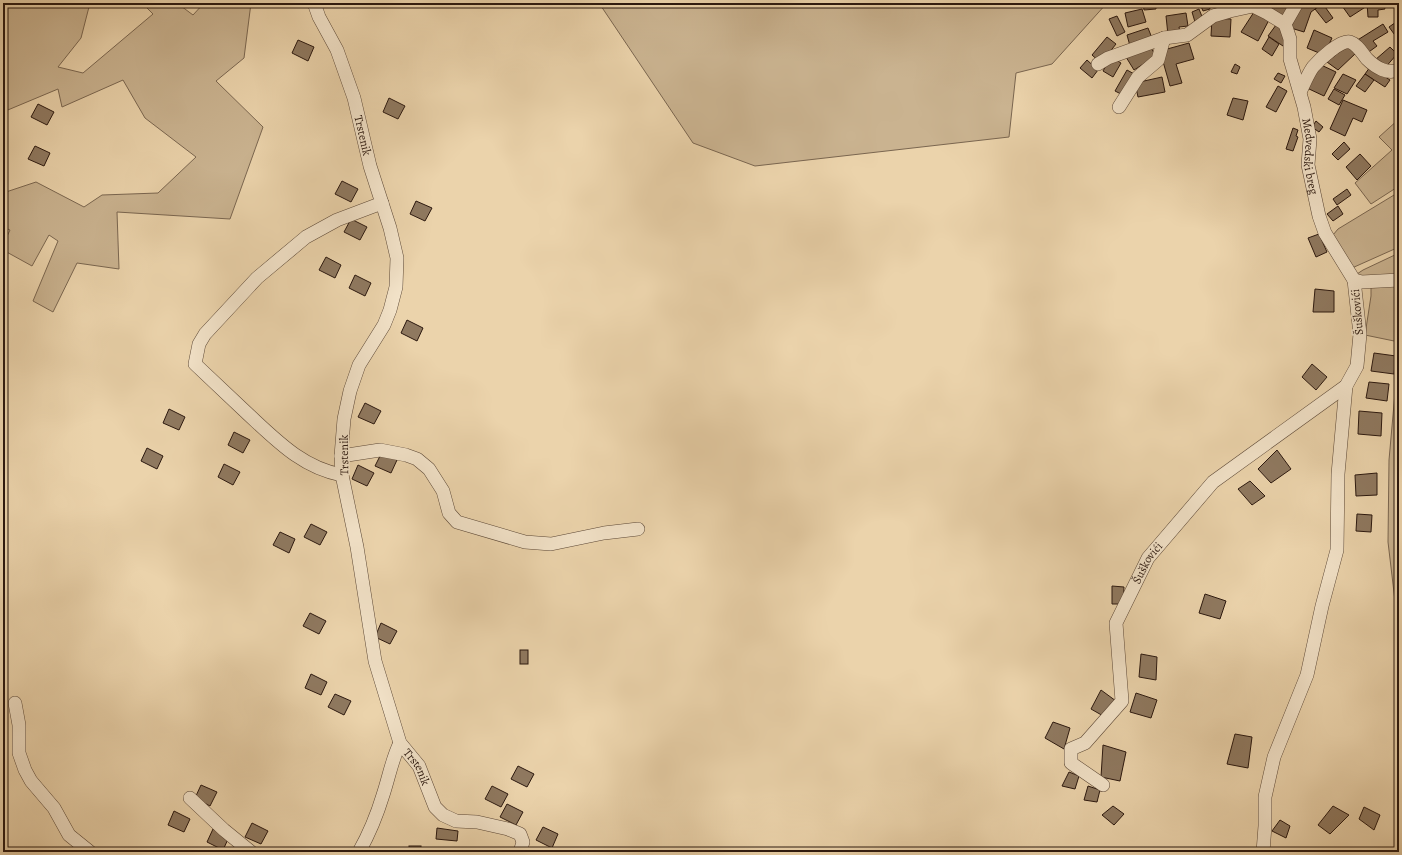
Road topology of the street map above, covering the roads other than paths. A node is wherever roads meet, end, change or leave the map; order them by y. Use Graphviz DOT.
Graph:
graph roads {
  1 [pos="314,3"];
  2 [pos="1297,3"];
  3 [pos="1285,24"];
  4 [pos="1164,38"];
  5 [pos="1098,64"];
  6 [pos="1399,69"];
  7 [pos="1300,92"];
  8 [pos="1119,107"];
  9 [pos="382,203"];
  10 [pos="1354,280"];
  11 [pos="1399,280"];
  12 [pos="1346,386"];
  13 [pos="341,456"];
  14 [pos="342,475"];
  15 [pos="638,529"];
  16 [pos="15,703"];
  17 [pos="400,742"];
  18 [pos="1103,785"];
  19 [pos="190,798"];
  20 [pos="90,852"];
  21 [pos="251,852"];
  22 [pos="359,852"];
  23 [pos="520,852"];
  24 [pos="1263,852"];
  1 -- 9 [label="street, Trstenik"];
  2 -- 3 [label="street"];
  3 -- 4 [label="street"];
  3 -- 7 [label="street, Medvedski breg"];
  4 -- 5 [label="street"];
  4 -- 8 [label="street"];
  6 -- 7 [label="street"];
  7 -- 10 [label="street, Medvedski breg"];
  9 -- 13 [label="street, Trstenik"];
  9 -- 14 [label="street"];
  10 -- 11 [label="street, Šuškovići"];
  10 -- 12 [label="street, Šuškovići"];
  12 -- 18 [label="street, Šuškovići"];
  12 -- 24 [label="street, Šuškovići"];
  13 -- 14 [label="street, Trstenik"];
  13 -- 15 [label="street"];
  14 -- 17 [label="street, Trstenik"];
  16 -- 20 [label="street"];
  17 -- 22 [label="street"];
  17 -- 23 [label="street, Trstenik"];
  19 -- 21 [label="street"];
}
